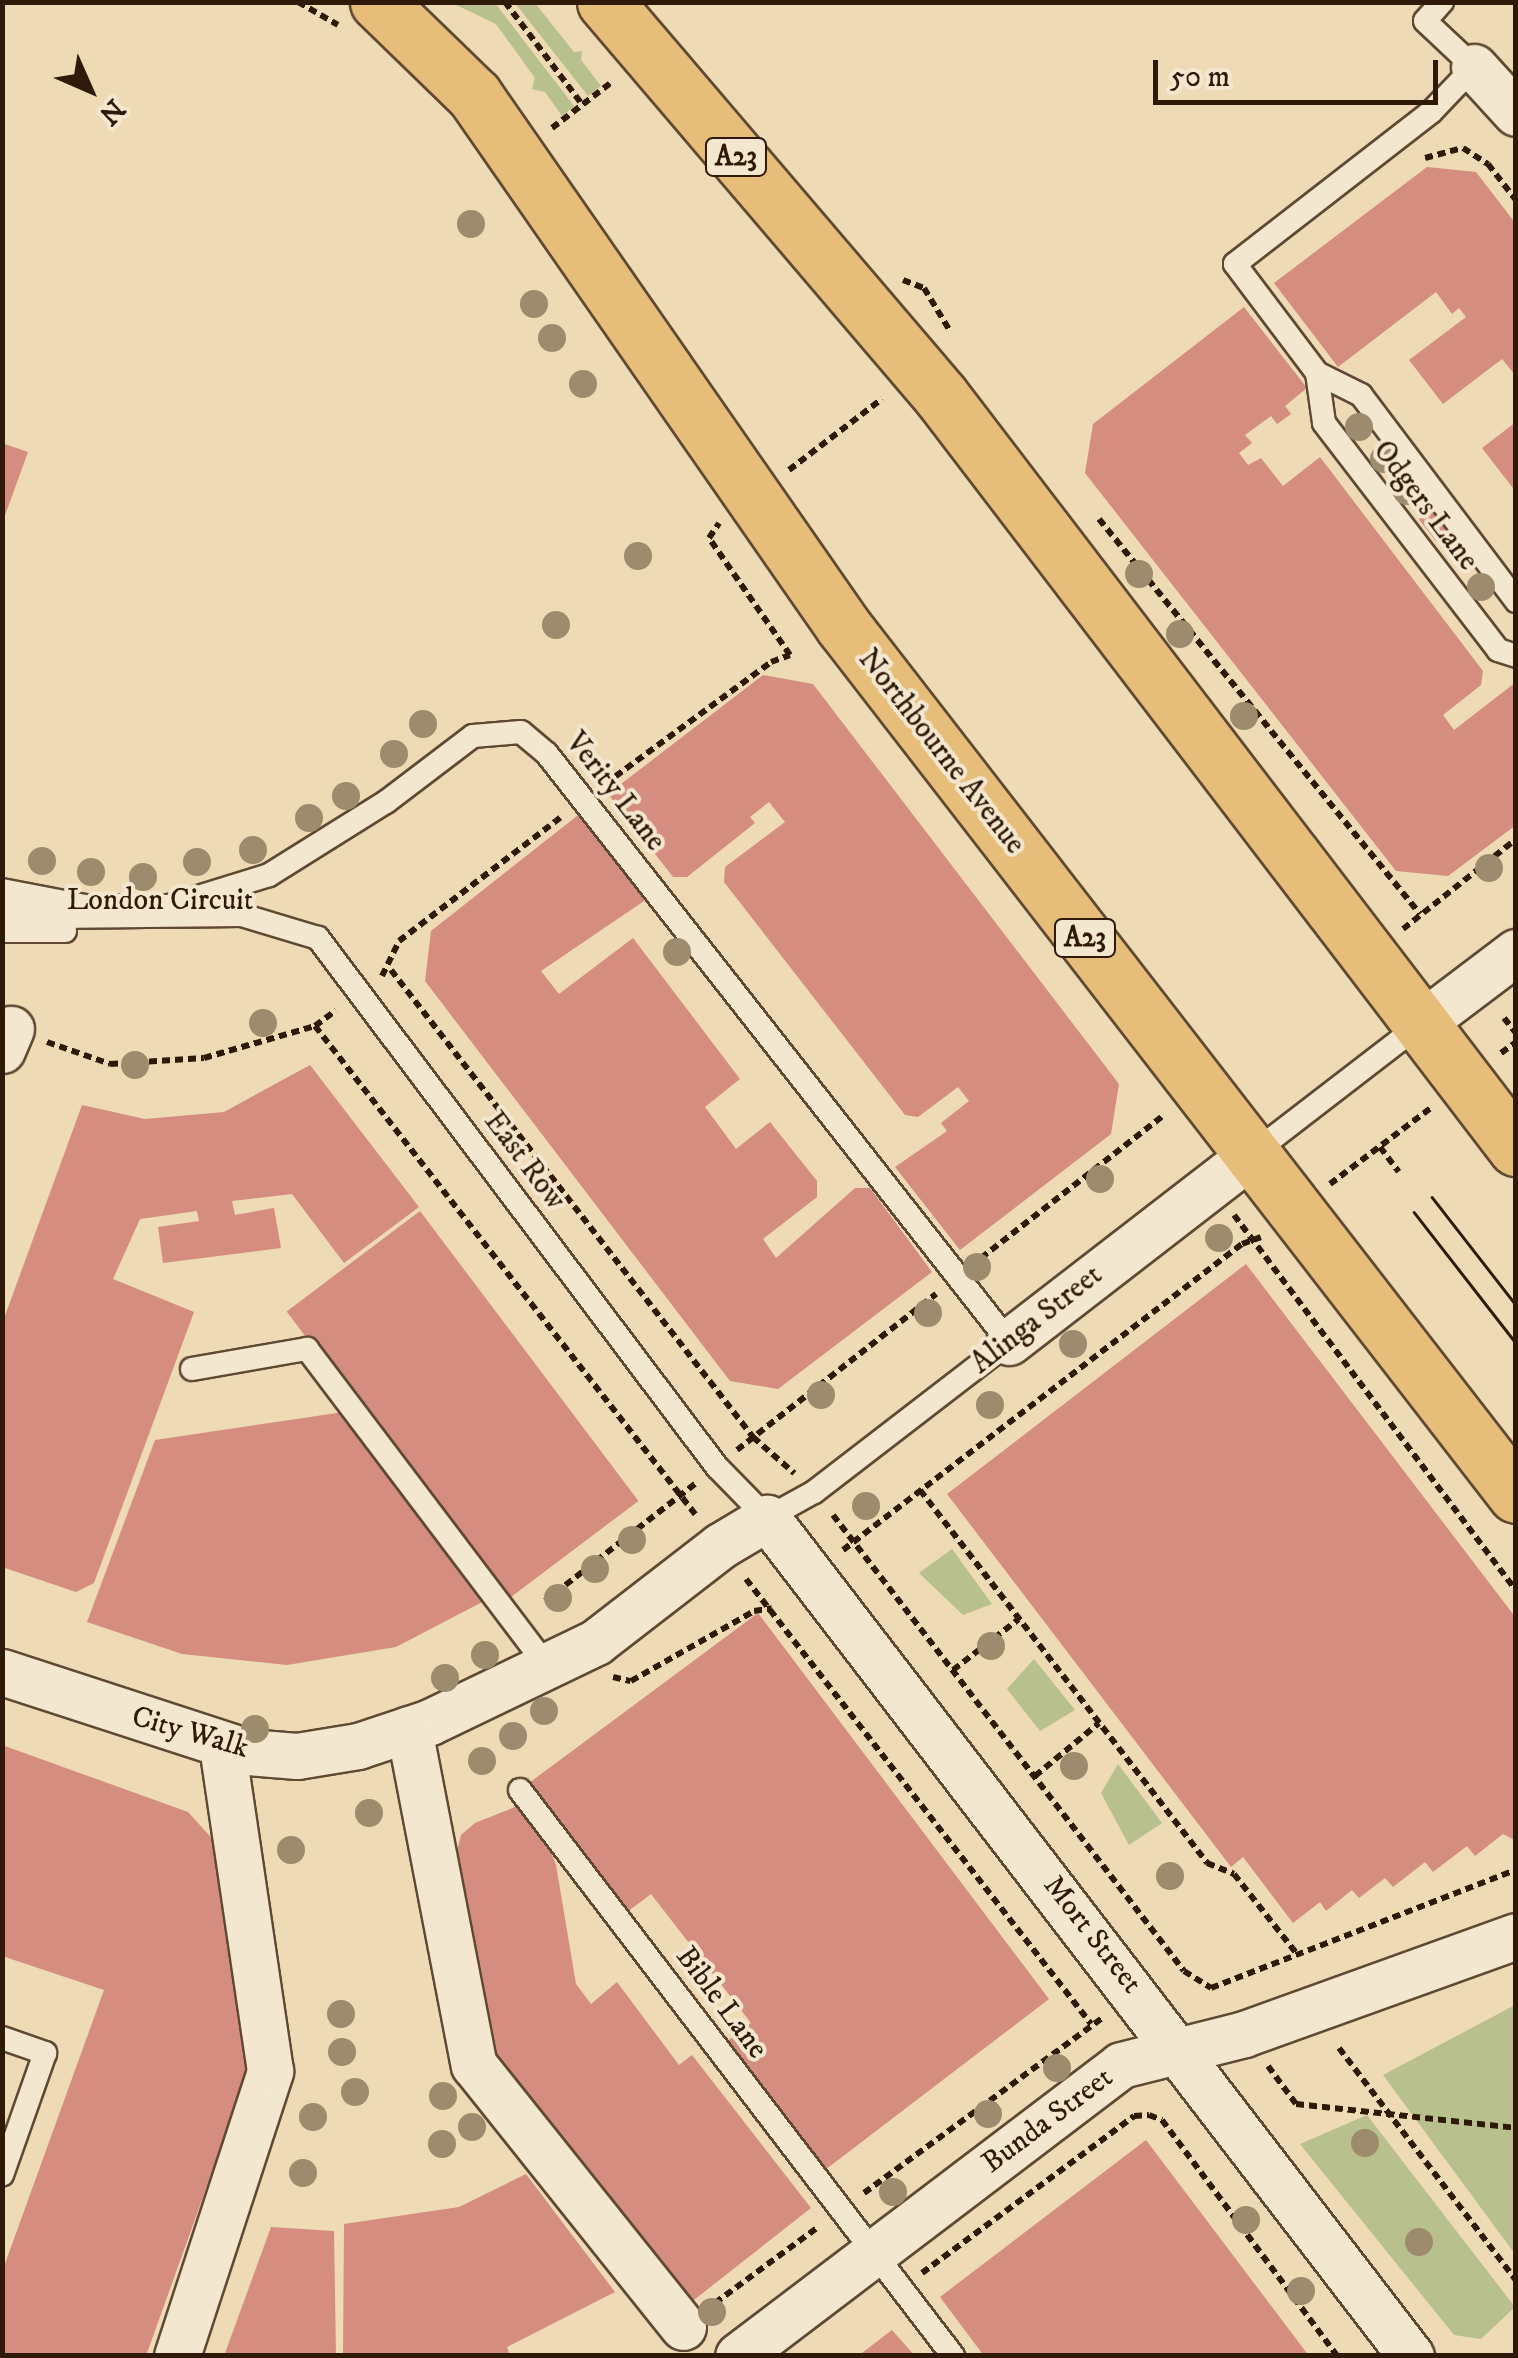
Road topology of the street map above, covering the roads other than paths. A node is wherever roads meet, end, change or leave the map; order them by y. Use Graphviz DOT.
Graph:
graph roads {
  1 [pos="605,2"];
  2 [pos="1442,2"];
  3 [pos="388,7"];
  4 [pos="1474,67"];
  5 [pos="1516,114"];
  6 [pos="1318,373"];
  7 [pos="1516,601"];
  8 [pos="1516,656"];
  9 [pos="2,890"];
  10 [pos="2,909"];
  11 [pos="2,931"];
  12 [pos="318,938"];
  13 [pos="1516,952"];
  14 [pos="1422,1022"];
  15 [pos="1516,1148"];
  16 [pos="1252,1154"];
  17 [pos="1009,1342"];
  18 [pos="192,1370"];
  19 [pos="1516,1495"];
  20 [pos="767,1518"];
  21 [pos="544,1662"];
  22 [pos="2,1672"];
  23 [pos="409,1729"];
  24 [pos="222,1746"];
  25 [pos="520,1790"];
  26 [pos="1516,1936"];
  27 [pos="2,2038"];
  28 [pos="1183,2053"];
  29 [pos="2,2175"];
  30 [pos="874,2252"];
  31 [pos="683,2327"];
  32 [pos="177,2356"];
  33 [pos="738,2356"];
  34 [pos="953,2356"];
  35 [pos="1411,2356"];
  1 -- 14 [label="highway, A23"];
  2 -- 4 [label="lane"];
  3 -- 16 [label="highway, Northbourne Avenue / A23"];
  4 -- 5 [label="street"];
  4 -- 6 [label="lane, Odgers Lane"];
  6 -- 7 [label="lane, Odgers Lane"];
  6 -- 8 [label="lane, Odgers Lane"];
  9 -- 17 [label="lane, Verity Lane"];
  10 -- 12 [label="lane, London Circuit"];
  11 -- 12 [label="lane, London Circuit"];
  12 -- 20 [label="lane, East Row"];
  13 -- 14 [label="street, Alinga Street"];
  14 -- 15 [label="highway, A23"];
  14 -- 16 [label="lane, Alinga Street"];
  16 -- 17 [label="street, Alinga Street"];
  16 -- 19 [label="highway, Northbourne Avenue / A23"];
  17 -- 20 [label="lane, Alinga Street"];
  18 -- 21 [label="lane"];
  20 -- 21 [label="street, Alinga Street"];
  20 -- 28 [label="street, Mort Street"];
  21 -- 23 [label="street, City Walk"];
  22 -- 24 [label="street, City Walk"];
  23 -- 24 [label="street, City Walk"];
  23 -- 31 [label="street"];
  24 -- 32 [label="street"];
  25 -- 30 [label="lane, Bible Lane"];
  26 -- 28 [label="street, Bunda Street"];
  27 -- 29 [label="lane"];
  28 -- 30 [label="street, Bunda Street"];
  28 -- 35 [label="street, Mort Street"];
  30 -- 33 [label="street, Bunda Street"];
  30 -- 34 [label="lane, Bible Lane"];
}
